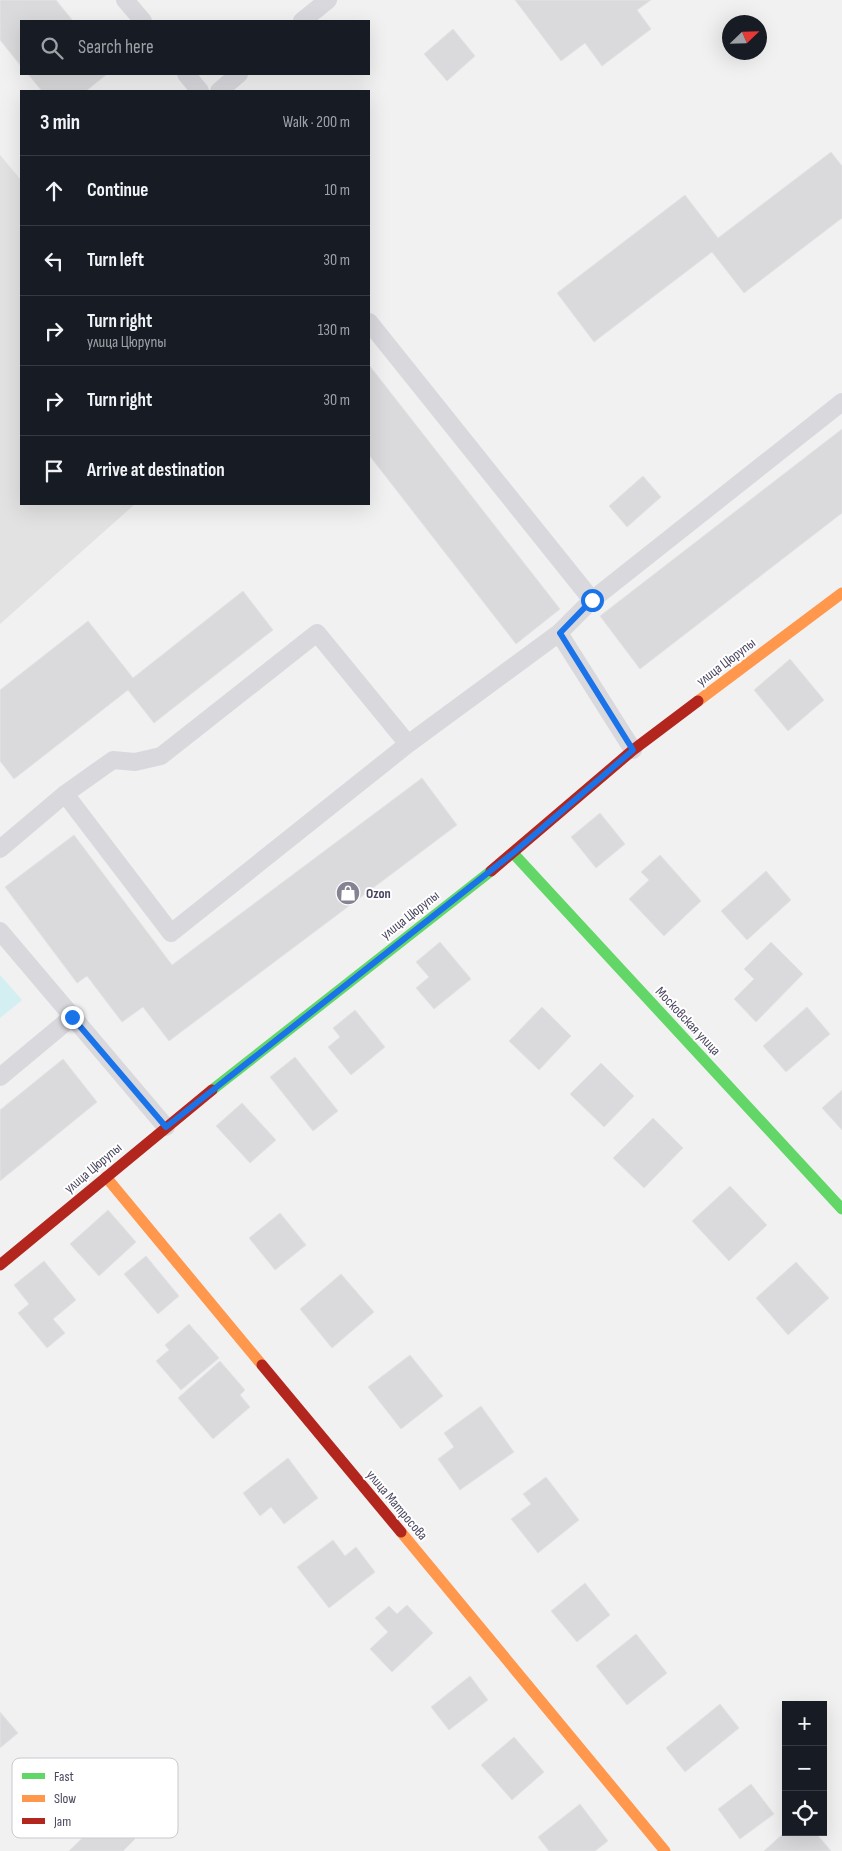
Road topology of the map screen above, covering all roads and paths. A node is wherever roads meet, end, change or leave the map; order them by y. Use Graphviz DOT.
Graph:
graph roads {
  1 [pos="125,0"];
  2 [pos="328,0"];
  3 [pos="142,20"];
  4 [pos="303,20"];
  5 [pos="187,75"];
  6 [pos="239,75"];
  7 [pos="199,90"];
  8 [pos="219,90"];
  9 [pos="370,323"];
  10 [pos="842,402"];
  11 [pos="842,594"];
  12 [pos="592,600"];
  13 [pos="560,633"];
  14 [pos="408,744"];
  15 [pos="633,750"];
  16 [pos="64,794"];
  17 [pos="0,849"];
  18 [pos="513,853"];
  19 [pos="0,931"];
  20 [pos="72,1017"];
  21 [pos="0,1077"];
  22 [pos="166,1127"];
  23 [pos="106,1177"];
  24 [pos="842,1209"];
  25 [pos="0,1265"];
  26 [pos="665,1851"];
  1 -- 3 [label="lane"];
  2 -- 4 [label="lane"];
  5 -- 7 [label="lane"];
  6 -- 8 [label="lane"];
  9 -- 12 [label="lane"];
  10 -- 12 [label="lane"];
  11 -- 15 [label="street, улица Цюрупы"];
  12 -- 13 [label="lane"];
  13 -- 14 [label="lane"];
  13 -- 15 [label="lane"];
  14 -- 16 [label="lane"];
  14 -- 16 [label="lane"];
  15 -- 18 [label="street, улица Цюрупы"];
  16 -- 17 [label="lane"];
  18 -- 22 [label="street, улица Цюрупы"];
  18 -- 24 [label="street, Московская улица"];
  19 -- 20 [label="lane"];
  20 -- 21 [label="lane"];
  20 -- 22 [label="lane"];
  22 -- 23 [label="street, улица Цюрупы"];
  23 -- 25 [label="street, улица Цюрупы"];
  23 -- 26 [label="street, улица Матросова"];
}
